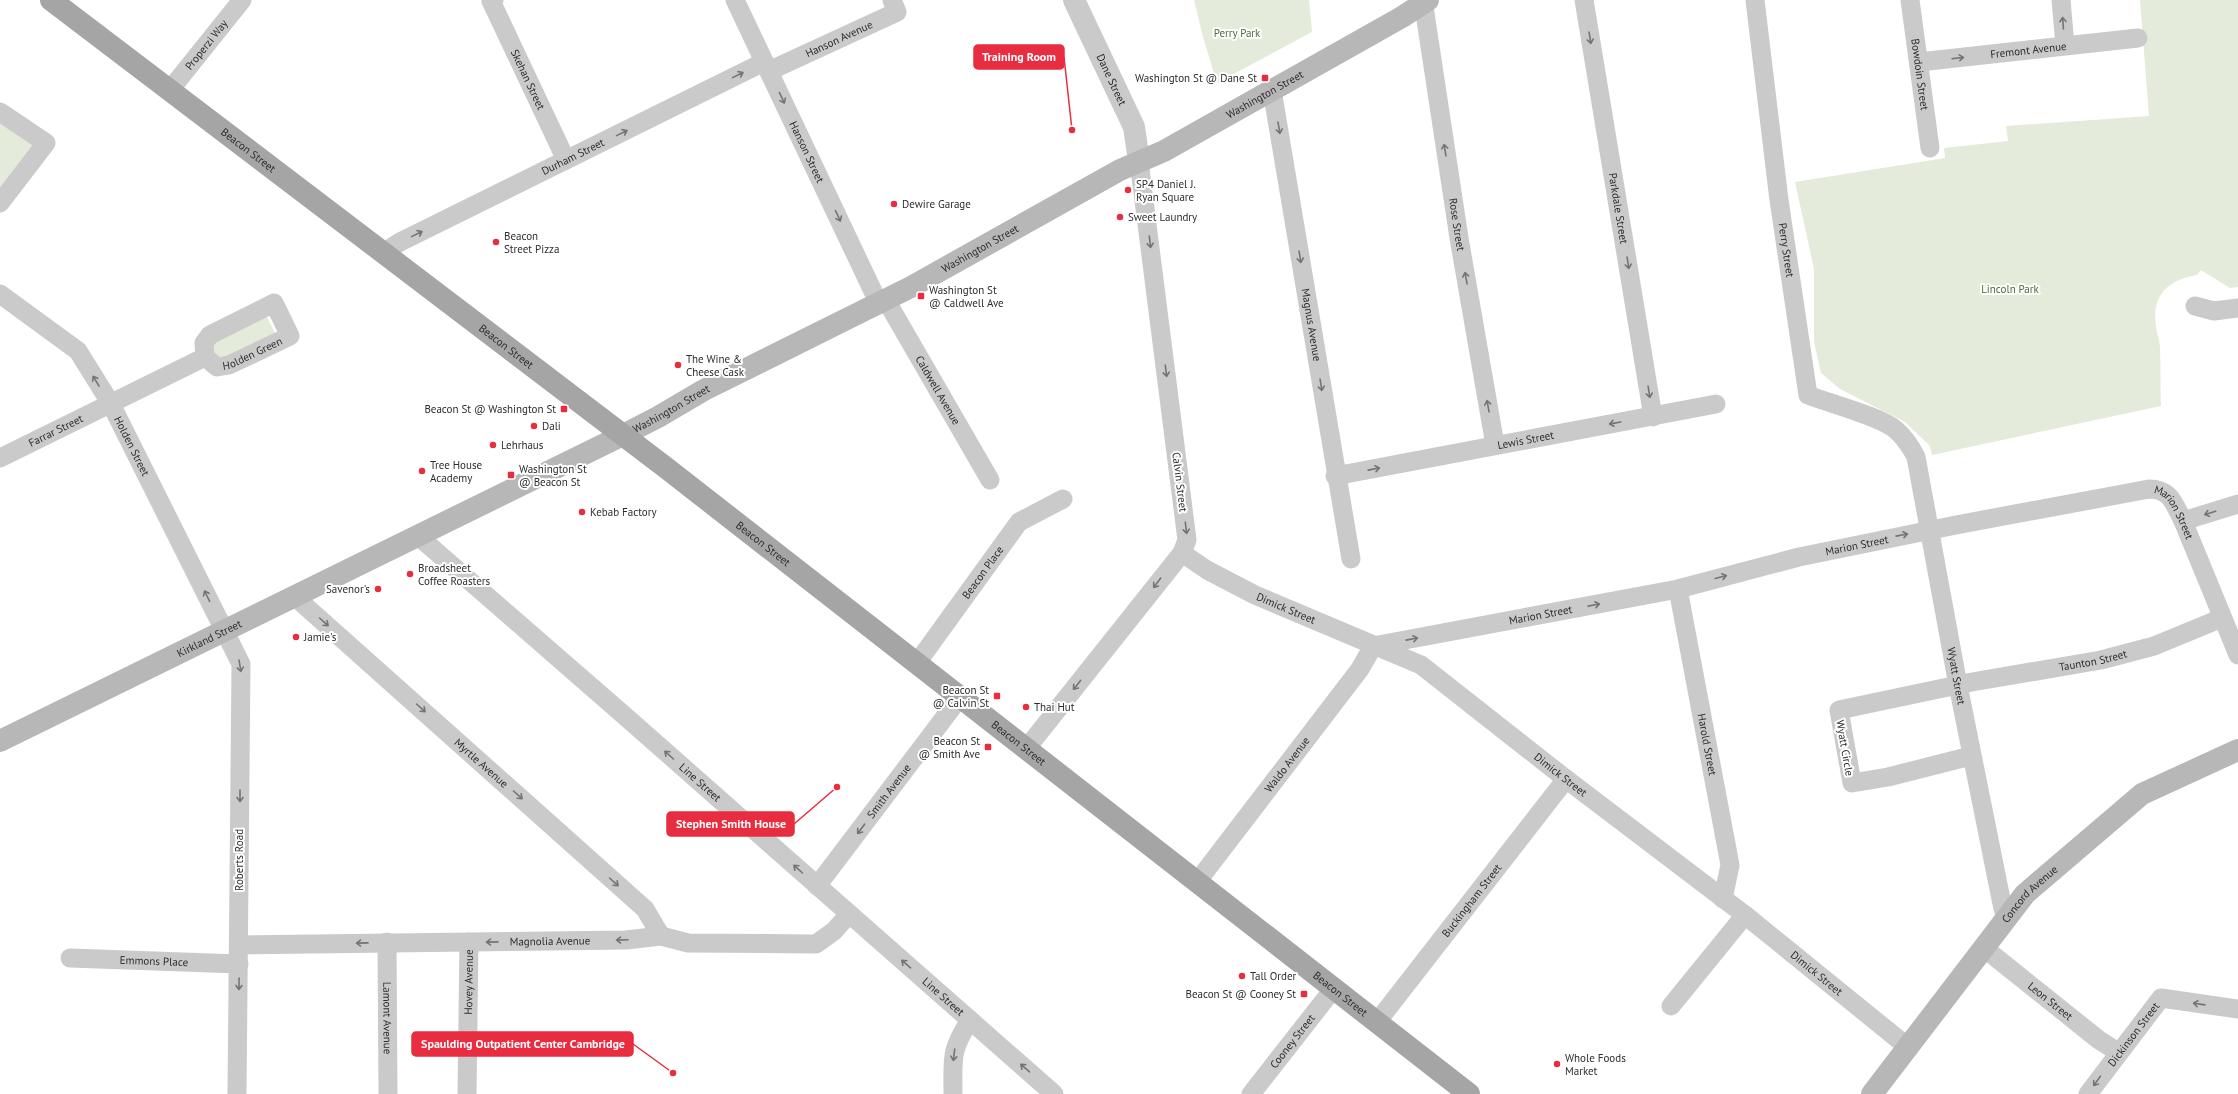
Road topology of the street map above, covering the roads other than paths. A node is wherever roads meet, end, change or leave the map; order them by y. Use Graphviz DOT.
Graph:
graph roads {
  1 [pos="51,0"];
  2 [pos="242,0"];
  3 [pos="494,0"];
  4 [pos="734,0"];
  5 [pos="892,0"];
  6 [pos="1074,0"];
  7 [pos="1584,0"];
  8 [pos="1755,0"];
  9 [pos="1910,0"];
  10 [pos="2061,0"];
  11 [pos="1424,1"];
  12 [pos="2138,38"];
  13 [pos="2065,45"];
  14 [pos="1919,62"];
  15 [pos="767,66"];
  16 [pos="170,90"];
  17 [pos="1272,90"];
  18 [pos="0,112"];
  19 [pos="1930,148"];
  20 [pos="566,160"];
  21 [pos="1139,162"];
  22 [pos="0,202"];
  23 [pos="383,253"];
  24 [pos="0,294"];
  25 [pos="883,302"];
  26 [pos="2195,306"];
  27 [pos="2238,308"];
  28 [pos="206,357"];
  29 [pos="111,404"];
  30 [pos="1716,404"];
  31 [pos="1653,417"];
  32 [pos="623,435"];
  33 [pos="1904,437"];
  34 [pos="1494,445"];
  35 [pos="0,458"];
  36 [pos="1335,476"];
  37 [pos="990,480"];
  38 [pos="1063,499"];
  39 [pos="2238,504"];
  40 [pos="2183,521"];
  41 [pos="1929,530"];
  42 [pos="417,535"];
  43 [pos="1182,553"];
  44 [pos="1351,559"];
  45 [pos="1678,589"];
  46 [pos="294,596"];
  47 [pos="2222,618"];
  48 [pos="224,631"];
  49 [pos="1373,646"];
  50 [pos="2238,655"];
  51 [pos="917,663"];
  52 [pos="1958,685"];
  53 [pos="960,697"];
  54 [pos="1,738"];
  55 [pos="1026,748"];
  56 [pos="2238,750"];
  57 [pos="1971,756"];
  58 [pos="1566,779"];
  59 [pos="1197,882"];
  60 [pos="817,886"];
  61 [pos="1723,899"];
  62 [pos="849,914"];
  63 [pos="1745,915"];
  64 [pos="2007,916"];
  65 [pos="661,936"];
  66 [pos="388,942"];
  67 [pos="469,942"];
  68 [pos="1984,948"];
  69 [pos="239,954"];
  70 [pos="70,958"];
  71 [pos="1334,988"];
  72 [pos="1670,1006"];
  73 [pos="2238,1009"];
  74 [pos="970,1020"];
  75 [pos="1377,1022"];
  76 [pos="1909,1048"];
  77 [pos="2118,1052"];
  78 [pos="1875,1093"];
  79 [pos="237,1094"];
  80 [pos="388,1094"];
  81 [pos="467,1094"];
  82 [pos="953,1094"];
  83 [pos="1054,1094"];
  84 [pos="1251,1094"];
  85 [pos="1469,1094"];
  86 [pos="2088,1094"];
  1 -- 16 [label="main road, Beacon Street"];
  2 -- 16 [label="street, Properzi Way"];
  3 -- 20 [label="street, Skehan Street"];
  4 -- 15 [label="street, Hanson Street"];
  5 -- 15 [label="street, Hanson Avenue"];
  6 -- 21 [label="street, Dane Street"];
  7 -- 31 [label="street, Parkdale Street, one-way"];
  8 -- 33 [label="street, Perry Street"];
  9 -- 14 [label="street, Bowdoin Street"];
  13 -- 10 [label="street, one-way"];
  11 -- 17 [label="main road, Washington Street"];
  34 -- 11 [label="street, Rose Street, one-way"];
  12 -- 13 [label="street, Fremont Avenue"];
  14 -- 13 [label="street, Fremont Avenue, one-way"];
  14 -- 19 [label="street, Bowdoin Street"];
  20 -- 15 [label="street, Durham Street, one-way"];
  15 -- 25 [label="street, Hanson Street, one-way"];
  16 -- 23 [label="main road, Beacon Street"];
  17 -- 21 [label="main road, Washington Street"];
  17 -- 36 [label="street, Magnus Avenue, one-way"];
  18 -- 22 [label="street"];
  23 -- 20 [label="street, Durham Street, one-way"];
  21 -- 25 [label="main road, Washington Street"];
  21 -- 43 [label="street, Calvin Street, one-way"];
  23 -- 32 [label="main road, Beacon Street"];
  29 -- 24 [label="street, Holden Street, one-way"];
  25 -- 32 [label="main road, Washington Street"];
  25 -- 37 [label="street, Caldwell Avenue"];
  26 -- 27 [label="street"];
  28 -- 29 [label="street, Holden Green"];
  29 -- 35 [label="street, Farrar Street"];
  48 -- 29 [label="street, Holden Street, one-way"];
  30 -- 31 [label="street, Lewis Street"];
  31 -- 34 [label="street, Lewis Street, one-way"];
  32 -- 42 [label="main road, Washington Street"];
  32 -- 51 [label="main road, Beacon Street"];
  33 -- 41 [label="street, Wyatt Street"];
  36 -- 34 [label="street, Lewis Street, one-way"];
  36 -- 44 [label="street, Magnus Avenue"];
  38 -- 51 [label="street, Beacon Place"];
  39 -- 40 [label="street, one-way"];
  40 -- 41 [label="street, Marion Street"];
  40 -- 47 [label="street, Marion Street"];
  45 -- 41 [label="street, Marion Street, one-way"];
  41 -- 52 [label="street, Wyatt Street"];
  42 -- 46 [label="main road, Kirkland Street"];
  60 -- 42 [label="street, Line Street, one-way"];
  43 -- 49 [label="street, Dimick Street"];
  43 -- 55 [label="street, Calvin Street, one-way"];
  49 -- 45 [label="street, Marion Street, one-way"];
  45 -- 61 [label="street, Harold Street"];
  46 -- 48 [label="main road, Kirkland Street"];
  46 -- 65 [label="street, Myrtle Avenue, one-way"];
  47 -- 50 [label="street, Marion Street"];
  47 -- 52 [label="street, Taunton Street"];
  48 -- 54 [label="main road, Kirkland Street"];
  48 -- 69 [label="street, Roberts Road, one-way"];
  49 -- 58 [label="street, Dimick Street"];
  49 -- 59 [label="street, Waldo Avenue"];
  51 -- 53 [label="main road, Beacon Street"];
  52 -- 57 [label="street, Wyatt Street"];
  52 -- 57 [label="street, Wyatt Circle"];
  53 -- 55 [label="main road, Beacon Street"];
  53 -- 60 [label="street, Smith Avenue, one-way"];
  55 -- 59 [label="main road, Beacon Street"];
  56 -- 64 [label="main road, Concord Avenue"];
  57 -- 64 [label="street, Wyatt Street"];
  58 -- 61 [label="street, Dimick Street"];
  58 -- 75 [label="street, Buckingham Street"];
  59 -- 71 [label="main road, Beacon Street"];
  60 -- 62 [label="street, Line Street"];
  61 -- 63 [label="street, Dimick Street"];
  62 -- 65 [label="street, Magnolia Avenue"];
  74 -- 62 [label="street, Line Street, one-way"];
  63 -- 72 [label="street"];
  63 -- 76 [label="street, Dimick Street"];
  64 -- 68 [label="main road, Concord Avenue"];
  65 -- 67 [label="street, Magnolia Avenue, one-way"];
  66 -- 67 [label="street, Magnolia Avenue"];
  66 -- 69 [label="street, Magnolia Avenue, one-way"];
  66 -- 80 [label="street, Lamont Avenue"];
  67 -- 81 [label="street, Hovey Avenue"];
  68 -- 76 [label="main road, Concord Avenue"];
  68 -- 77 [label="street, Leon Street"];
  69 -- 70 [label="street, Emmons Place"];
  69 -- 79 [label="street, Roberts Road, one-way"];
  71 -- 75 [label="main road, Beacon Street"];
  71 -- 84 [label="street, Cooney Street"];
  73 -- 77 [label="street, Dickinson Street, one-way"];
  74 -- 82 [label="street, one-way"];
  83 -- 74 [label="street, Line Street, one-way"];
  75 -- 85 [label="main road, Beacon Street"];
  76 -- 78 [label="main road, Concord Avenue"];
  77 -- 86 [label="street, Dickinson Street, one-way"];
}
